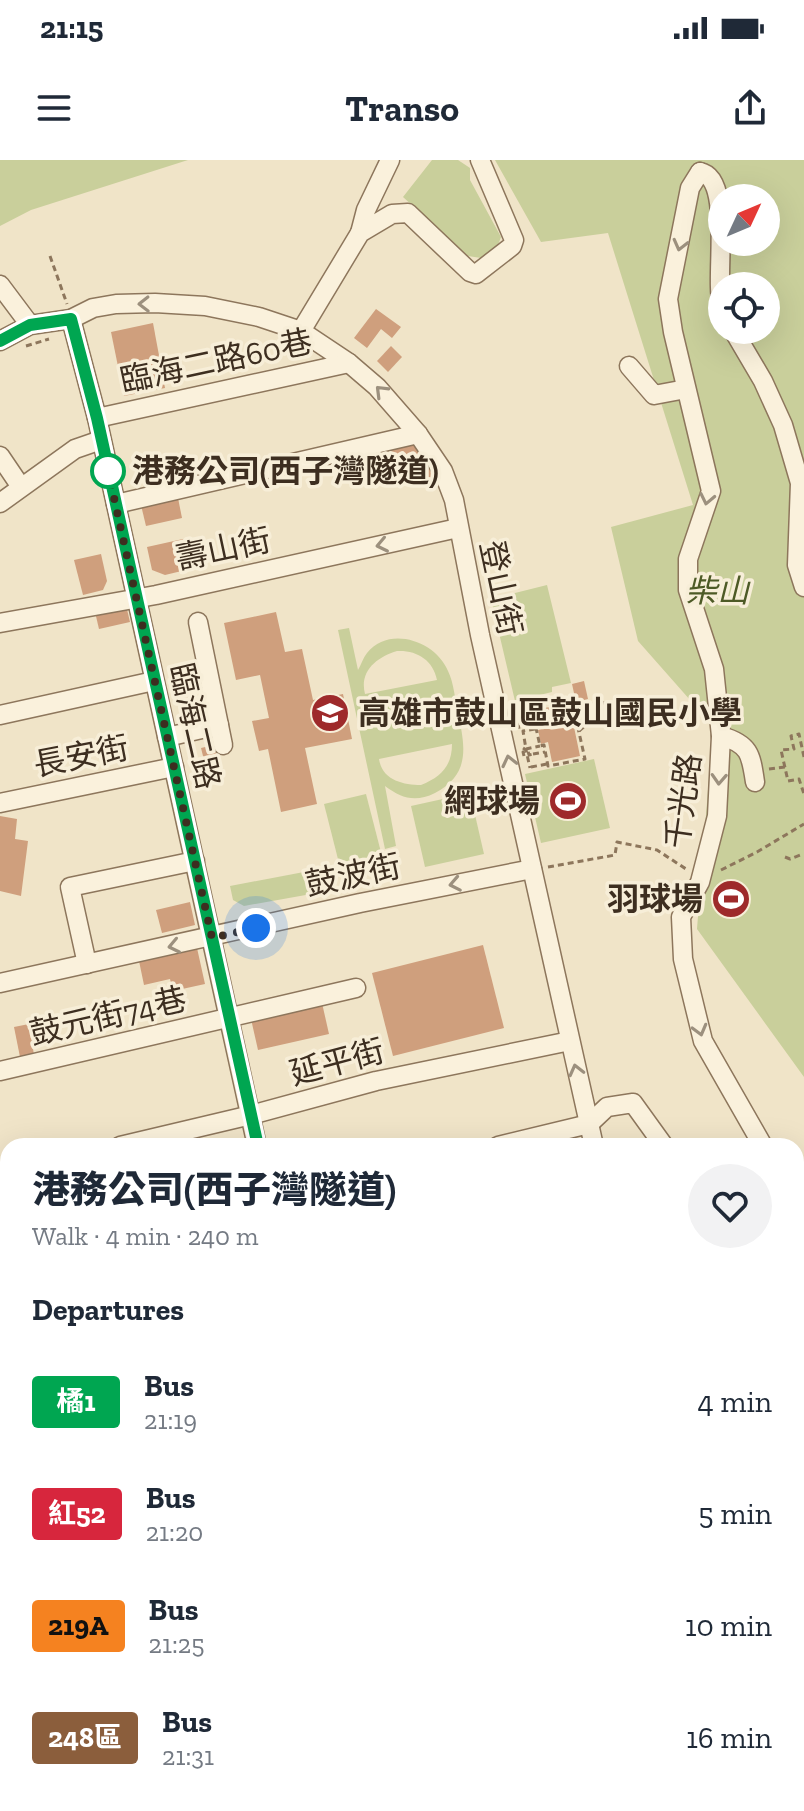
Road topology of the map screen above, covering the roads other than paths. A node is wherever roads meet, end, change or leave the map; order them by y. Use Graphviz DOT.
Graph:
graph roads {
  1 [pos="390,160"];
  2 [pos="480,160"];
  3 [pos="697,165"];
  4 [pos="360,233"];
  5 [pos="719,272"];
  6 [pos="0,285"];
  7 [pos="71,319"];
  8 [pos="30,325"];
  9 [pos="301,331"];
  10 [pos="0,341"];
  11 [pos="741,344"];
  12 [pos="349,363"];
  13 [pos="629,366"];
  14 [pos="686,389"];
  15 [pos="97,418"];
  16 [pos="418,434"];
  17 [pos="101,440"];
  18 [pos="0,456"];
  19 [pos="21,487"];
  20 [pos="0,503"];
  21 [pos="116,504"];
  22 [pos="458,528"];
  23 [pos="804,587"];
  24 [pos="137,599"];
  25 [pos="198,622"];
  26 [pos="0,623"];
  27 [pos="154,681"];
  28 [pos="0,715"];
  29 [pos="219,725"];
  30 [pos="721,736"];
  31 [pos="167,737"];
  32 [pos="223,745"];
  33 [pos="174,767"];
  34 [pos="755,782"];
  35 [pos="0,803"];
  36 [pos="195,861"];
  37 [pos="532,869"];
  38 [pos="212,938"];
  39 [pos="87,964"];
  40 [pos="0,983"];
  41 [pos="356,988"];
  42 [pos="229,1018"];
  43 [pos="570,1041"];
  44 [pos="0,1071"];
  45 [pos="251,1115"];
  46 [pos="589,1124"];
  47 [pos="154,1138"];
  48 [pos="255,1138"];
  49 [pos="531,1138"];
  50 [pos="592,1138"];
  51 [pos="658,1138"];
  52 [pos="758,1138"];
  1 -- 4 [label="street"];
  2 -- 4 [label="street"];
  3 -- 5 [label="street"];
  3 -- 14 [label="street, 千光路, one-way"];
  4 -- 9 [label="street"];
  6 -- 8 [label="street"];
  7 -- 8 [label="street, 登山街"];
  9 -- 7 [label="street, 登山街, one-way"];
  7 -- 15 [label="street, 臨海二路"];
  8 -- 10 [label="street, 登山街"];
  9 -- 12 [label="street, 登山街"];
  11 -- 23 [label="street"];
  12 -- 15 [label="street, 臨海二路60巷"];
  16 -- 12 [label="street, 登山街, one-way"];
  13 -- 14 [label="street"];
  14 -- 30 [label="street, 千光路, one-way"];
  15 -- 17 [label="street, 臨海二路"];
  16 -- 21 [label="street"];
  16 -- 22 [label="street, 登山街"];
  17 -- 19 [label="street"];
  17 -- 21 [label="street, 臨海二路"];
  18 -- 19 [label="street"];
  19 -- 20 [label="street"];
  21 -- 24 [label="street, 臨海二路"];
  22 -- 24 [label="street, 壽山街, one-way"];
  37 -- 22 [label="street, 登山街, one-way"];
  24 -- 26 [label="street, 壽山街"];
  24 -- 27 [label="street, 臨海二路"];
  25 -- 29 [label="street"];
  27 -- 28 [label="street"];
  27 -- 31 [label="street, 臨海二路"];
  29 -- 31 [label="street"];
  29 -- 32 [label="street"];
  30 -- 34 [label="street"];
  30 -- 52 [label="street, 千光路, one-way"];
  31 -- 33 [label="street, 臨海二路"];
  33 -- 35 [label="street, 長安街"];
  33 -- 36 [label="street, 臨海二路"];
  36 -- 38 [label="street, 臨海二路"];
  36 -- 39 [label="street"];
  37 -- 38 [label="street, 鼓波街, one-way"];
  37 -- 43 [label="street, 登山街"];
  38 -- 39 [label="street, 鼓波街, one-way"];
  38 -- 42 [label="street, 臨海二路"];
  39 -- 40 [label="street, 鼓波街"];
  41 -- 42 [label="street, 鼓元街74巷"];
  42 -- 44 [label="street, 鼓元街74巷"];
  42 -- 45 [label="street, 臨海二路"];
  43 -- 45 [label="street, 延平街"];
  46 -- 43 [label="street, 登山街, one-way"];
  45 -- 47 [label="street, 延平街"];
  45 -- 48 [label="street, 臨海二路"];
  46 -- 49 [label="street"];
  46 -- 50 [label="street, 登山街"];
  46 -- 51 [label="street"];
}
